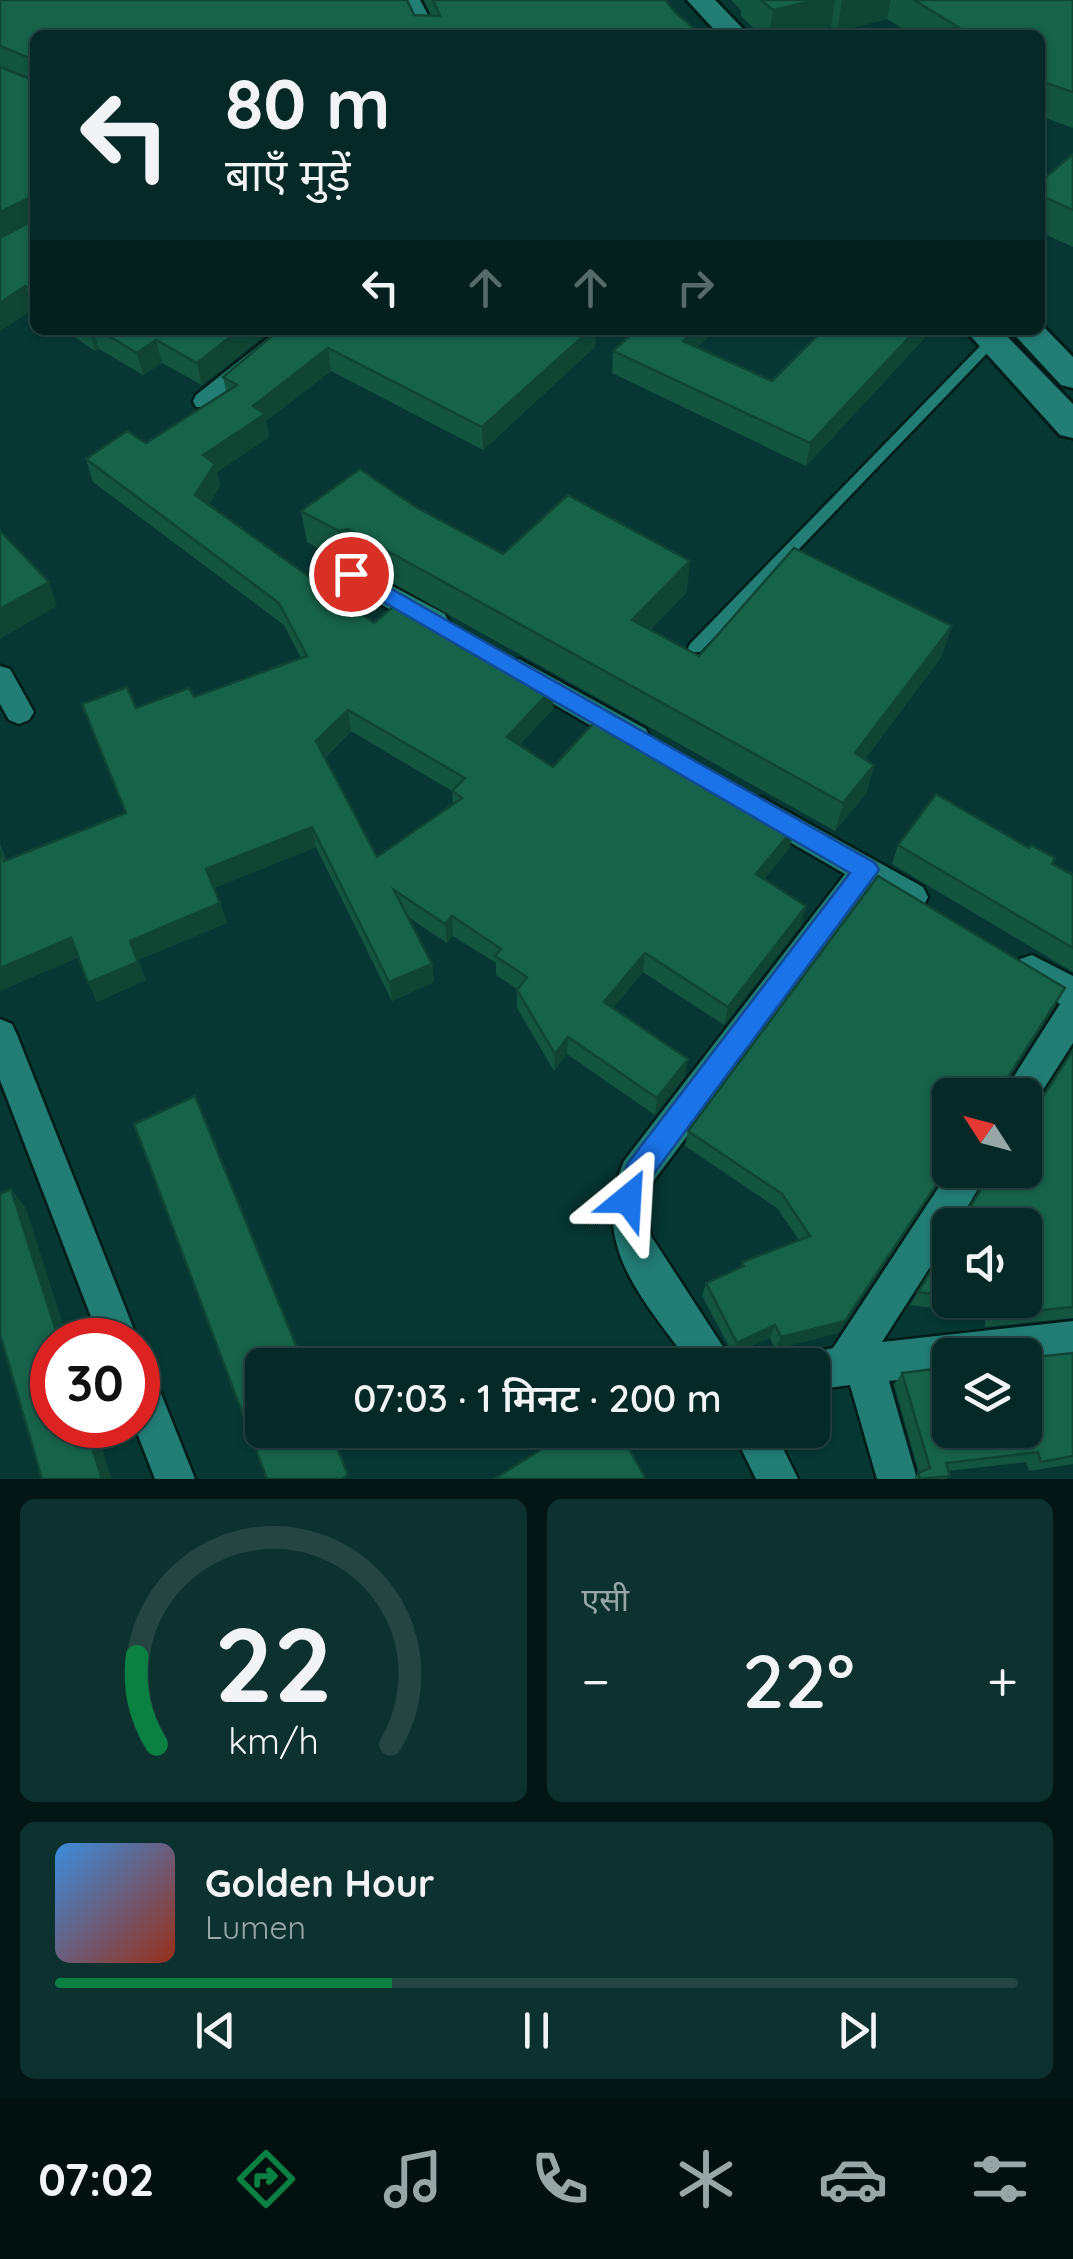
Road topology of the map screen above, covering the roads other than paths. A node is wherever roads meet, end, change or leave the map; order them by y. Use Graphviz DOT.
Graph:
graph roads {
  1 [pos="410,0"];
  2 [pos="690,6"];
  3 [pos="426,30"];
  4 [pos="700,30"];
  5 [pos="728,30"];
  6 [pos="288,335"];
  7 [pos="987,335"];
  8 [pos="1032,335"];
  9 [pos="1017,367"];
  10 [pos="1063,367"];
  11 [pos="205,402"];
  12 [pos="1073,426"];
  13 [pos="351,574"];
  14 [pos="454,633"];
  15 [pos="695,648"];
  16 [pos="489,653"];
  17 [pos="0,676"];
  18 [pos="19,712"];
  19 [pos="660,752"];
  20 [pos="729,791"];
  21 [pos="866,870"];
  22 [pos="930,908"];
  23 [pos="1010,956"];
  24 [pos="1073,994"];
  25 [pos="1073,1014"];
  26 [pos="0,1035"];
  27 [pos="1031,1078"];
  28 [pos="959,1188"];
  29 [pos="110,1318"];
  30 [pos="1073,1340"];
  31 [pos="703,1348"];
  32 [pos="840,1366"];
  33 [pos="160,1441"];
  34 [pos="762,1448"];
  35 [pos="175,1479"];
  36 [pos="778,1479"];
  37 [pos="897,1479"];
  1 -- 3 [label="street"];
  2 -- 4 [label="main road"];
  2 -- 5 [label="main road"];
  6 -- 11 [label="street"];
  7 -- 9 [label="main road"];
  7 -- 15 [label="lane"];
  8 -- 10 [label="main road"];
  9 -- 10 [label="main road"];
  9 -- 12 [label="main road"];
  13 -- 14 [label="street"];
  16 -- 19 [label="street"];
  17 -- 18 [label="street"];
  20 -- 21 [label="street"];
  21 -- 22 [label="street"];
  21 -- 31 [label="street"];
  23 -- 24 [label="street"];
  25 -- 27 [label="street"];
  26 -- 29 [label="street"];
  28 -- 32 [label="street"];
  30 -- 32 [label="street"];
  32 -- 37 [label="street"];
  33 -- 35 [label="street"];
  34 -- 36 [label="street"];
}
